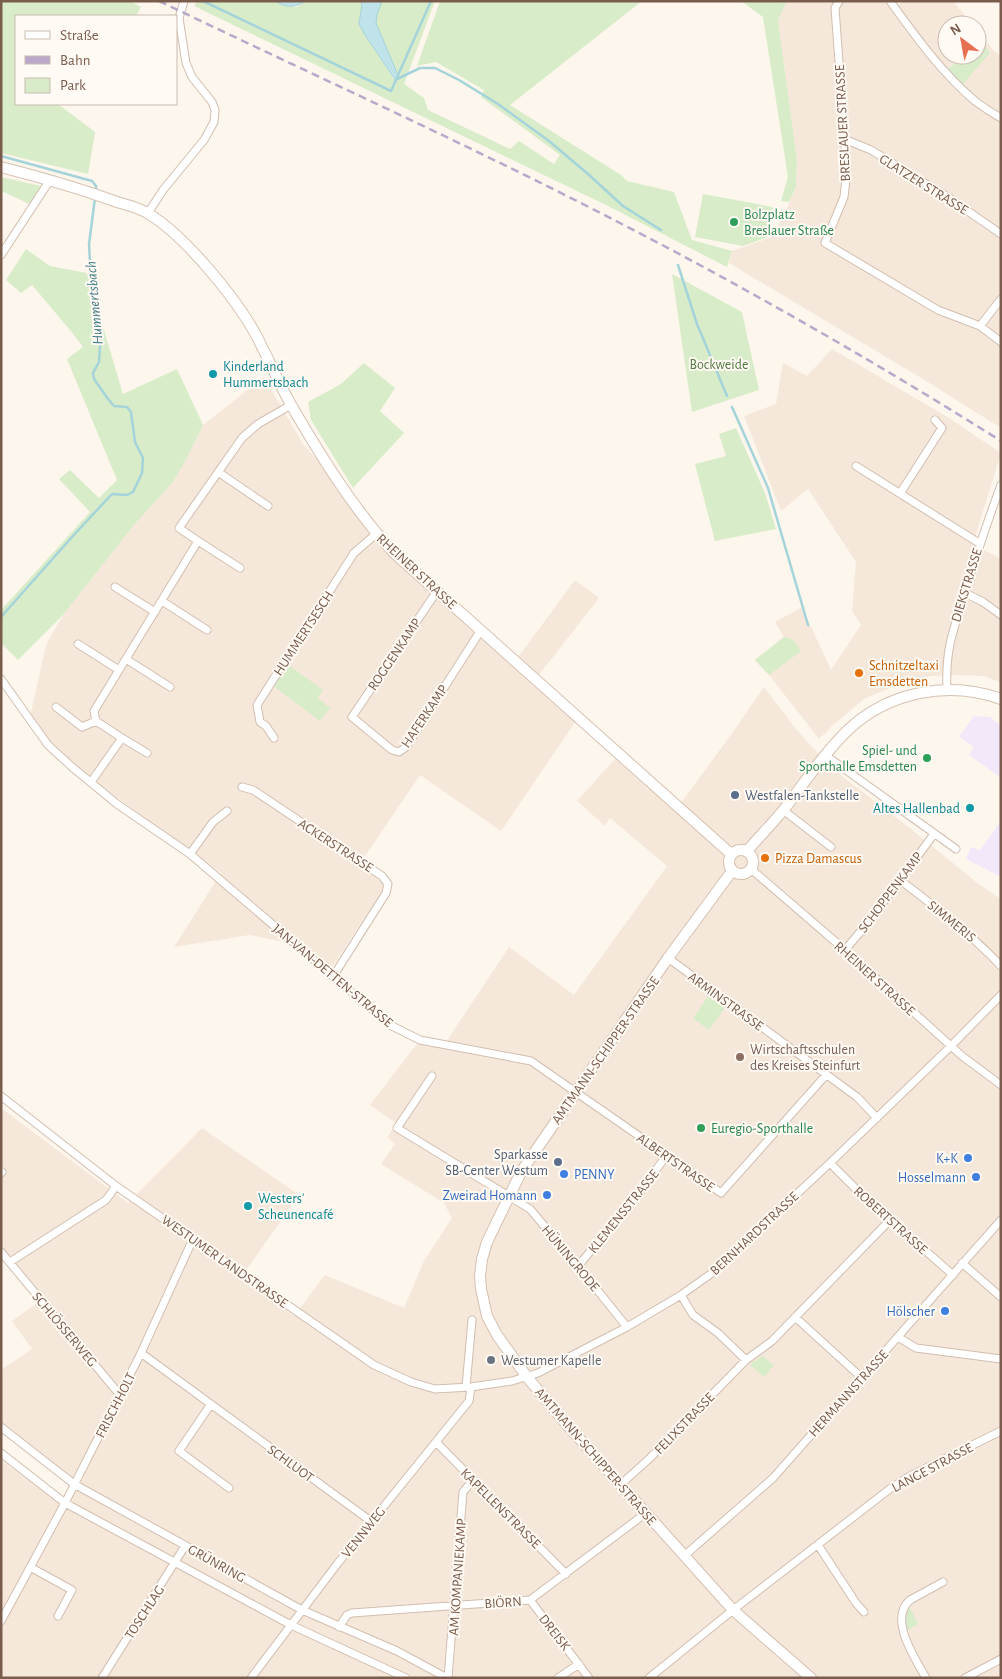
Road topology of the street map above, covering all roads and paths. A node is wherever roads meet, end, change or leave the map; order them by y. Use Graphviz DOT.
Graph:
graph roads {
  1 [pos="839,1"];
  2 [pos="890,1"];
  3 [pos="183,4"];
  4 [pos="1001,118"];
  5 [pos="844,139"];
  6 [pos="1,166"];
  7 [pos="50,180"];
  8 [pos="148,213"];
  9 [pos="1001,234"];
  10 [pos="1,255"];
  11 [pos="1001,299"];
  12 [pos="980,326"];
  13 [pos="1001,342"];
  14 [pos="292,405"];
  15 [pos="935,420"];
  16 [pos="856,466"];
  17 [pos="218,472"];
  18 [pos="1001,485"];
  19 [pos="901,492"];
  20 [pos="268,506"];
  21 [pos="376,534"];
  22 [pos="198,541"];
  23 [pos="980,543"];
  24 [pos="240,568"];
  25 [pos="115,587"];
  26 [pos="437,591"];
  27 [pos="965,593"];
  28 [pos="162,601"];
  29 [pos="155,612"];
  30 [pos="1001,615"];
  31 [pos="207,630"];
  32 [pos="481,630"];
  33 [pos="78,644"];
  34 [pos="126,659"];
  35 [pos="119,670"];
  36 [pos="1,678"];
  37 [pos="170,687"];
  38 [pos="947,689"];
  39 [pos="1001,699"];
  40 [pos="56,707"];
  41 [pos="352,717"];
  42 [pos="96,721"];
  43 [pos="122,738"];
  44 [pos="274,738"];
  45 [pos="146,753"];
  46 [pos="825,755"];
  47 [pos="91,782"];
  48 [pos="242,787"];
  49 [pos="783,810"];
  50 [pos="227,811"];
  51 [pos="934,834"];
  52 [pos="831,847"];
  53 [pos="956,849"];
  54 [pos="747,851"];
  55 [pos="190,854"];
  56 [pos="731,854"];
  57 [pos="751,869"];
  58 [pos="732,871"];
  59 [pos="900,880"];
  60 [pos="845,950"];
  61 [pos="668,958"];
  62 [pos="1001,966"];
  63 [pos="334,975"];
  64 [pos="1001,995"];
  65 [pos="951,1046"];
  66 [pos="826,1075"];
  67 [pos="432,1076"];
  68 [pos="1001,1085"];
  69 [pos="575,1092"];
  70 [pos="1,1096"];
  71 [pos="877,1118"];
  72 [pos="666,1156"];
  73 [pos="830,1163"];
  74 [pos="116,1186"];
  75 [pos="509,1196"];
  76 [pos="890,1220"];
  77 [pos="1001,1220"];
  78 [pos="193,1239"];
  79 [pos="1,1252"];
  80 [pos="10,1262"];
  81 [pos="962,1264"];
  82 [pos="578,1266"];
  83 [pos="953,1275"];
  84 [pos="681,1295"];
  85 [pos="1001,1297"];
  86 [pos="795,1317"];
  87 [pos="472,1320"];
  88 [pos="627,1327"];
  89 [pos="898,1338"];
  90 [pos="141,1353"];
  91 [pos="1001,1359"];
  92 [pos="746,1360"];
  93 [pos="527,1377"];
  94 [pos="862,1378"];
  95 [pos="468,1387"];
  96 [pos="120,1395"];
  97 [pos="211,1404"];
  98 [pos="1,1427"];
  99 [pos="1001,1431"];
  100 [pos="436,1442"];
  101 [pos="1,1453"];
  102 [pos="473,1480"];
  103 [pos="74,1484"];
  104 [pos="620,1485"];
  105 [pos="229,1488"];
  106 [pos="65,1503"];
  107 [pos="646,1513"];
  108 [pos="372,1522"];
  109 [pos="818,1545"];
  110 [pos="185,1546"];
  111 [pos="684,1556"];
  112 [pos="176,1562"];
  113 [pos="30,1567"];
  114 [pos="566,1574"];
  115 [pos="943,1582"];
  116 [pos="530,1600"];
  117 [pos="455,1605"];
  118 [pos="302,1610"];
  119 [pos="733,1610"];
  120 [pos="864,1612"];
  121 [pos="58,1616"];
  122 [pos="1,1621"];
  123 [pos="291,1625"];
  124 [pos="338,1626"];
  125 [pos="1001,1659"];
  126 [pos="579,1664"];
  127 [pos="102,1678"];
  128 [pos="251,1678"];
  129 [pos="406,1678"];
  130 [pos="448,1678"];
  131 [pos="558,1678"];
  132 [pos="589,1678"];
  133 [pos="649,1678"];
  134 [pos="811,1678"];
  135 [pos="926,1678"];
  136 [pos="966,1678"];
  1 -- 5 [label="street, BRESLAUER STRASSE"];
  2 -- 4 [label="street"];
  3 -- 8 [label="street"];
  5 -- 9 [label="street, GLATZER STRASSE"];
  5 -- 12 [label="street, BRESLAUER STRASSE"];
  6 -- 7 [label="street, RHEINER STRASSE"];
  7 -- 8 [label="street, RHEINER STRASSE"];
  7 -- 10 [label="street"];
  8 -- 14 [label="street, RHEINER STRASSE"];
  11 -- 12 [label="street"];
  12 -- 13 [label="street"];
  14 -- 17 [label="street"];
  14 -- 21 [label="street, RHEINER STRASSE"];
  15 -- 19 [label="street"];
  16 -- 19 [label="street"];
  17 -- 20 [label="street"];
  17 -- 22 [label="street"];
  18 -- 23 [label="street, DIEKSTRASSE"];
  19 -- 23 [label="street"];
  21 -- 26 [label="street, RHEINER STRASSE"];
  21 -- 44 [label="street, HUMMERTSESCH"];
  22 -- 24 [label="street"];
  22 -- 28 [label="street"];
  23 -- 27 [label="street, DIEKSTRASSE"];
  25 -- 29 [label="street"];
  26 -- 32 [label="street, RHEINER STRASSE"];
  26 -- 41 [label="street, ROGGENKAMP"];
  27 -- 30 [label="street"];
  27 -- 38 [label="street, DIEKSTRASSE"];
  28 -- 29 [label="street"];
  28 -- 31 [label="street"];
  29 -- 34 [label="street"];
  32 -- 41 [label="street, HAFERKAMP"];
  32 -- 56 [label="street, RHEINER STRASSE"];
  33 -- 35 [label="street"];
  34 -- 35 [label="street"];
  34 -- 37 [label="street"];
  35 -- 42 [label="street"];
  36 -- 47 [label="street, JAN-VAN-DETTEN-STRASSE"];
  38 -- 39 [label="street"];
  38 -- 46 [label="street"];
  40 -- 42 [label="street"];
  42 -- 43 [label="street"];
  43 -- 45 [label="street"];
  43 -- 47 [label="street"];
  46 -- 49 [label="street"];
  46 -- 51 [label="street"];
  47 -- 55 [label="street, JAN-VAN-DETTEN-STRASSE"];
  48 -- 63 [label="street, ACKERSTRASSE"];
  49 -- 52 [label="street"];
  49 -- 54 [label="street"];
  50 -- 55 [label="street"];
  51 -- 53 [label="street"];
  51 -- 59 [label="street, SCHOPPENKAMP"];
  54 -- 56 [label="street"];
  54 -- 57 [label="street"];
  55 -- 63 [label="street, JAN-VAN-DETTEN-STRASSE"];
  56 -- 58 [label="street"];
  57 -- 58 [label="street"];
  57 -- 60 [label="street, RHEINER STRASSE"];
  58 -- 61 [label="street, AMTMANN-SCHIPPER-STRASSE"];
  59 -- 60 [label="street, SCHOPPENKAMP"];
  59 -- 62 [label="street, SIMMERIS"];
  60 -- 65 [label="street, RHEINER STRASSE"];
  61 -- 66 [label="street, ARMINSTRASSE"];
  61 -- 69 [label="street, AMTMANN-SCHIPPER-STRASSE"];
  63 -- 69 [label="street, JAN-VAN-DETTEN-STRASSE"];
  64 -- 65 [label="street, BERNHARDSTRASSE"];
  65 -- 68 [label="street, RHEINER STRASSE"];
  65 -- 71 [label="street, BERNHARDSTRASSE"];
  66 -- 71 [label="street, ARMINSTRASSE"];
  66 -- 72 [label="street, ALBERTSTRASSE"];
  67 -- 75 [label="street, HÜNINGRODE"];
  69 -- 72 [label="street, ALBERTSTRASSE"];
  69 -- 75 [label="street, AMTMANN-SCHIPPER-STRASSE"];
  70 -- 74 [label="street, WESTUMER LANDSTRASSE"];
  71 -- 73 [label="street, BERNHARDSTRASSE"];
  72 -- 82 [label="street, KLEMENSSTRASSE"];
  73 -- 76 [label="street, ROBERTSTRASSE"];
  73 -- 84 [label="street, BERNHARDSTRASSE"];
  74 -- 78 [label="street, WESTUMER LANDSTRASSE"];
  74 -- 80 [label="street"];
  75 -- 82 [label="street, HÜNINGRODE"];
  75 -- 93 [label="street, AMTMANN-SCHIPPER-STRASSE"];
  76 -- 83 [label="street, ROBERTSTRASSE"];
  76 -- 86 [label="street, FELIXSTRASSE"];
  77 -- 81 [label="street, HERMANNSTRASSE"];
  78 -- 90 [label="street, FRISCHHOLT"];
  78 -- 95 [label="street, WESTUMER LANDSTRASSE"];
  79 -- 80 [label="street, SCHLÖSSERWEG"];
  80 -- 96 [label="street, SCHLÖSSERWEG"];
  81 -- 83 [label="street, HERMANNSTRASSE"];
  81 -- 85 [label="street"];
  82 -- 88 [label="street, HÜNINGRODE"];
  83 -- 89 [label="street, HERMANNSTRASSE"];
  84 -- 88 [label="street, BERNHARDSTRASSE"];
  84 -- 92 [label="street"];
  86 -- 92 [label="street, FELIXSTRASSE"];
  86 -- 94 [label="street"];
  87 -- 95 [label="street"];
  88 -- 93 [label="street, BERNHARDSTRASSE"];
  89 -- 91 [label="street"];
  89 -- 94 [label="street, HERMANNSTRASSE"];
  90 -- 96 [label="street, FRISCHHOLT"];
  90 -- 97 [label="street, SCHLUOT"];
  92 -- 104 [label="street, FELIXSTRASSE"];
  93 -- 95 [label="street, WESTUMER LANDSTRASSE"];
  93 -- 104 [label="street, AMTMANN-SCHIPPER-STRASSE"];
  94 -- 111 [label="street, HERMANNSTRASSE"];
  95 -- 100 [label="street, VENNWEG"];
  96 -- 103 [label="street, FRISCHHOLT"];
  97 -- 105 [label="street"];
  97 -- 108 [label="street, SCHLUOT"];
  98 -- 103 [label="street, GRÜNRING"];
  99 -- 109 [label="street, LANGE STRASSE"];
  100 -- 102 [label="street, KAPELLENSTRASSE"];
  100 -- 108 [label="street, VENNWEG"];
  101 -- 106 [label="street, GRÜNRING"];
  102 -- 114 [label="street, KAPELLENSTRASSE"];
  102 -- 117 [label="street, AM KOMPANIEKAMP"];
  103 -- 106 [label="street, FRISCHHOLT"];
  103 -- 110 [label="street, GRÜNRING"];
  104 -- 107 [label="street, AMTMANN-SCHIPPER-STRASSE"];
  106 -- 112 [label="street, GRÜNRING"];
  106 -- 113 [label="street, FRISCHHOLT"];
  107 -- 111 [label="street, AMTMANN-SCHIPPER-STRASSE"];
  107 -- 114 [label="street, BIÖRN"];
  108 -- 118 [label="street, VENNWEG"];
  109 -- 119 [label="street, LANGE STRASSE"];
  109 -- 120 [label="street"];
  110 -- 112 [label="street, TOSCHLAG"];
  110 -- 118 [label="street, GRÜNRING"];
  111 -- 119 [label="street, AMTMANN-SCHIPPER-STRASSE"];
  112 -- 123 [label="street, GRÜNRING"];
  112 -- 127 [label="street, TOSCHLAG"];
  113 -- 121 [label="street"];
  113 -- 122 [label="street, FRISCHHOLT"];
  114 -- 116 [label="street, BIÖRN"];
  115 -- 135 [label="street"];
  116 -- 117 [label="street, BIÖRN"];
  116 -- 126 [label="street, DREISK"];
  117 -- 124 [label="street, BIÖRN"];
  117 -- 130 [label="street, AM KOMPANIEKAMP"];
  118 -- 123 [label="street, VENNWEG"];
  118 -- 124 [label="street, GRÜNRING"];
  119 -- 133 [label="street, LANGE STRASSE"];
  119 -- 134 [label="street, AMTMANN-SCHIPPER-STRASSE"];
  123 -- 128 [label="street, VENNWEG"];
  123 -- 129 [label="street, GRÜNRING"];
  124 -- 130 [label="street, GRÜNRING"];
  125 -- 136 [label="street"];
  126 -- 131 [label="street, DREISK"];
  126 -- 132 [label="street, DREISK"];
}
